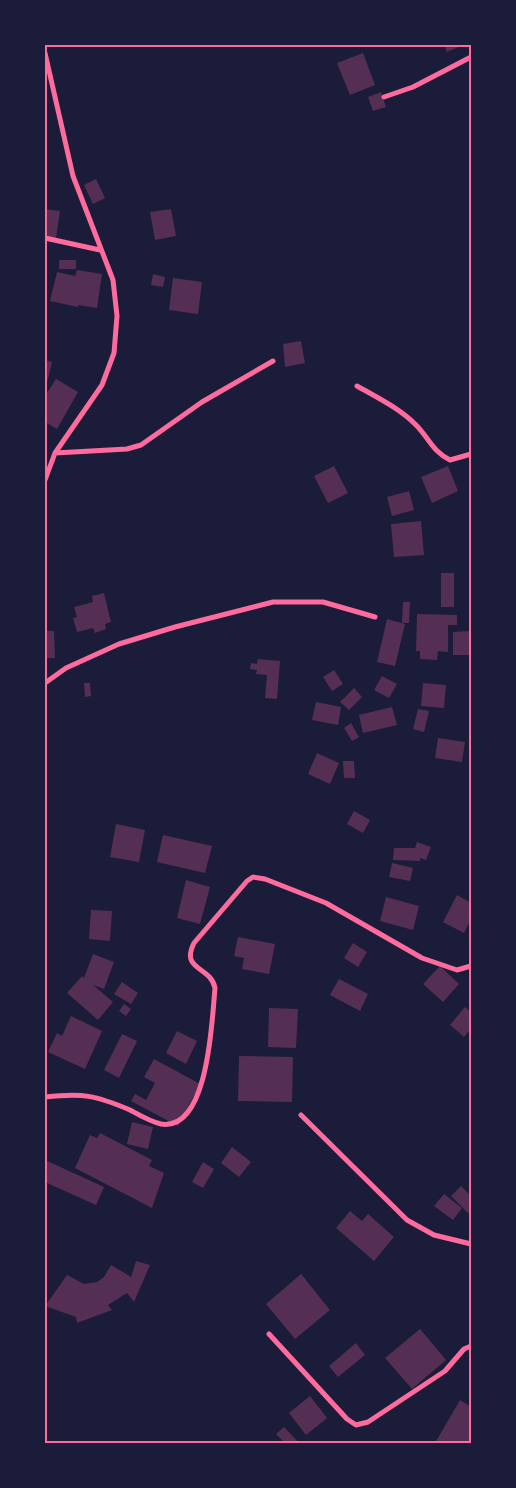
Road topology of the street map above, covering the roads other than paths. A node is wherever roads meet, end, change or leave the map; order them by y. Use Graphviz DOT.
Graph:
graph roads {
  1 [pos="45,53"];
  2 [pos="471,57"];
  3 [pos="384,96"];
  4 [pos="45,238"];
  5 [pos="100,250"];
  6 [pos="272,361"];
  7 [pos="357,386"];
  8 [pos="56,453"];
  9 [pos="471,454"];
  10 [pos="45,480"];
  11 [pos="375,617"];
  12 [pos="45,683"];
  13 [pos="471,966"];
  14 [pos="45,1097"];
  15 [pos="301,1115"];
  16 [pos="471,1244"];
  17 [pos="269,1334"];
  18 [pos="471,1346"];
  1 -- 5 [label="street"];
  2 -- 3 [label="street"];
  4 -- 5 [label="street"];
  5 -- 8 [label="street"];
  6 -- 8 [label="street"];
  7 -- 9 [label="street"];
  8 -- 10 [label="street"];
  11 -- 12 [label="street"];
  13 -- 14 [label="street"];
  15 -- 16 [label="street"];
  17 -- 18 [label="street"];
}
